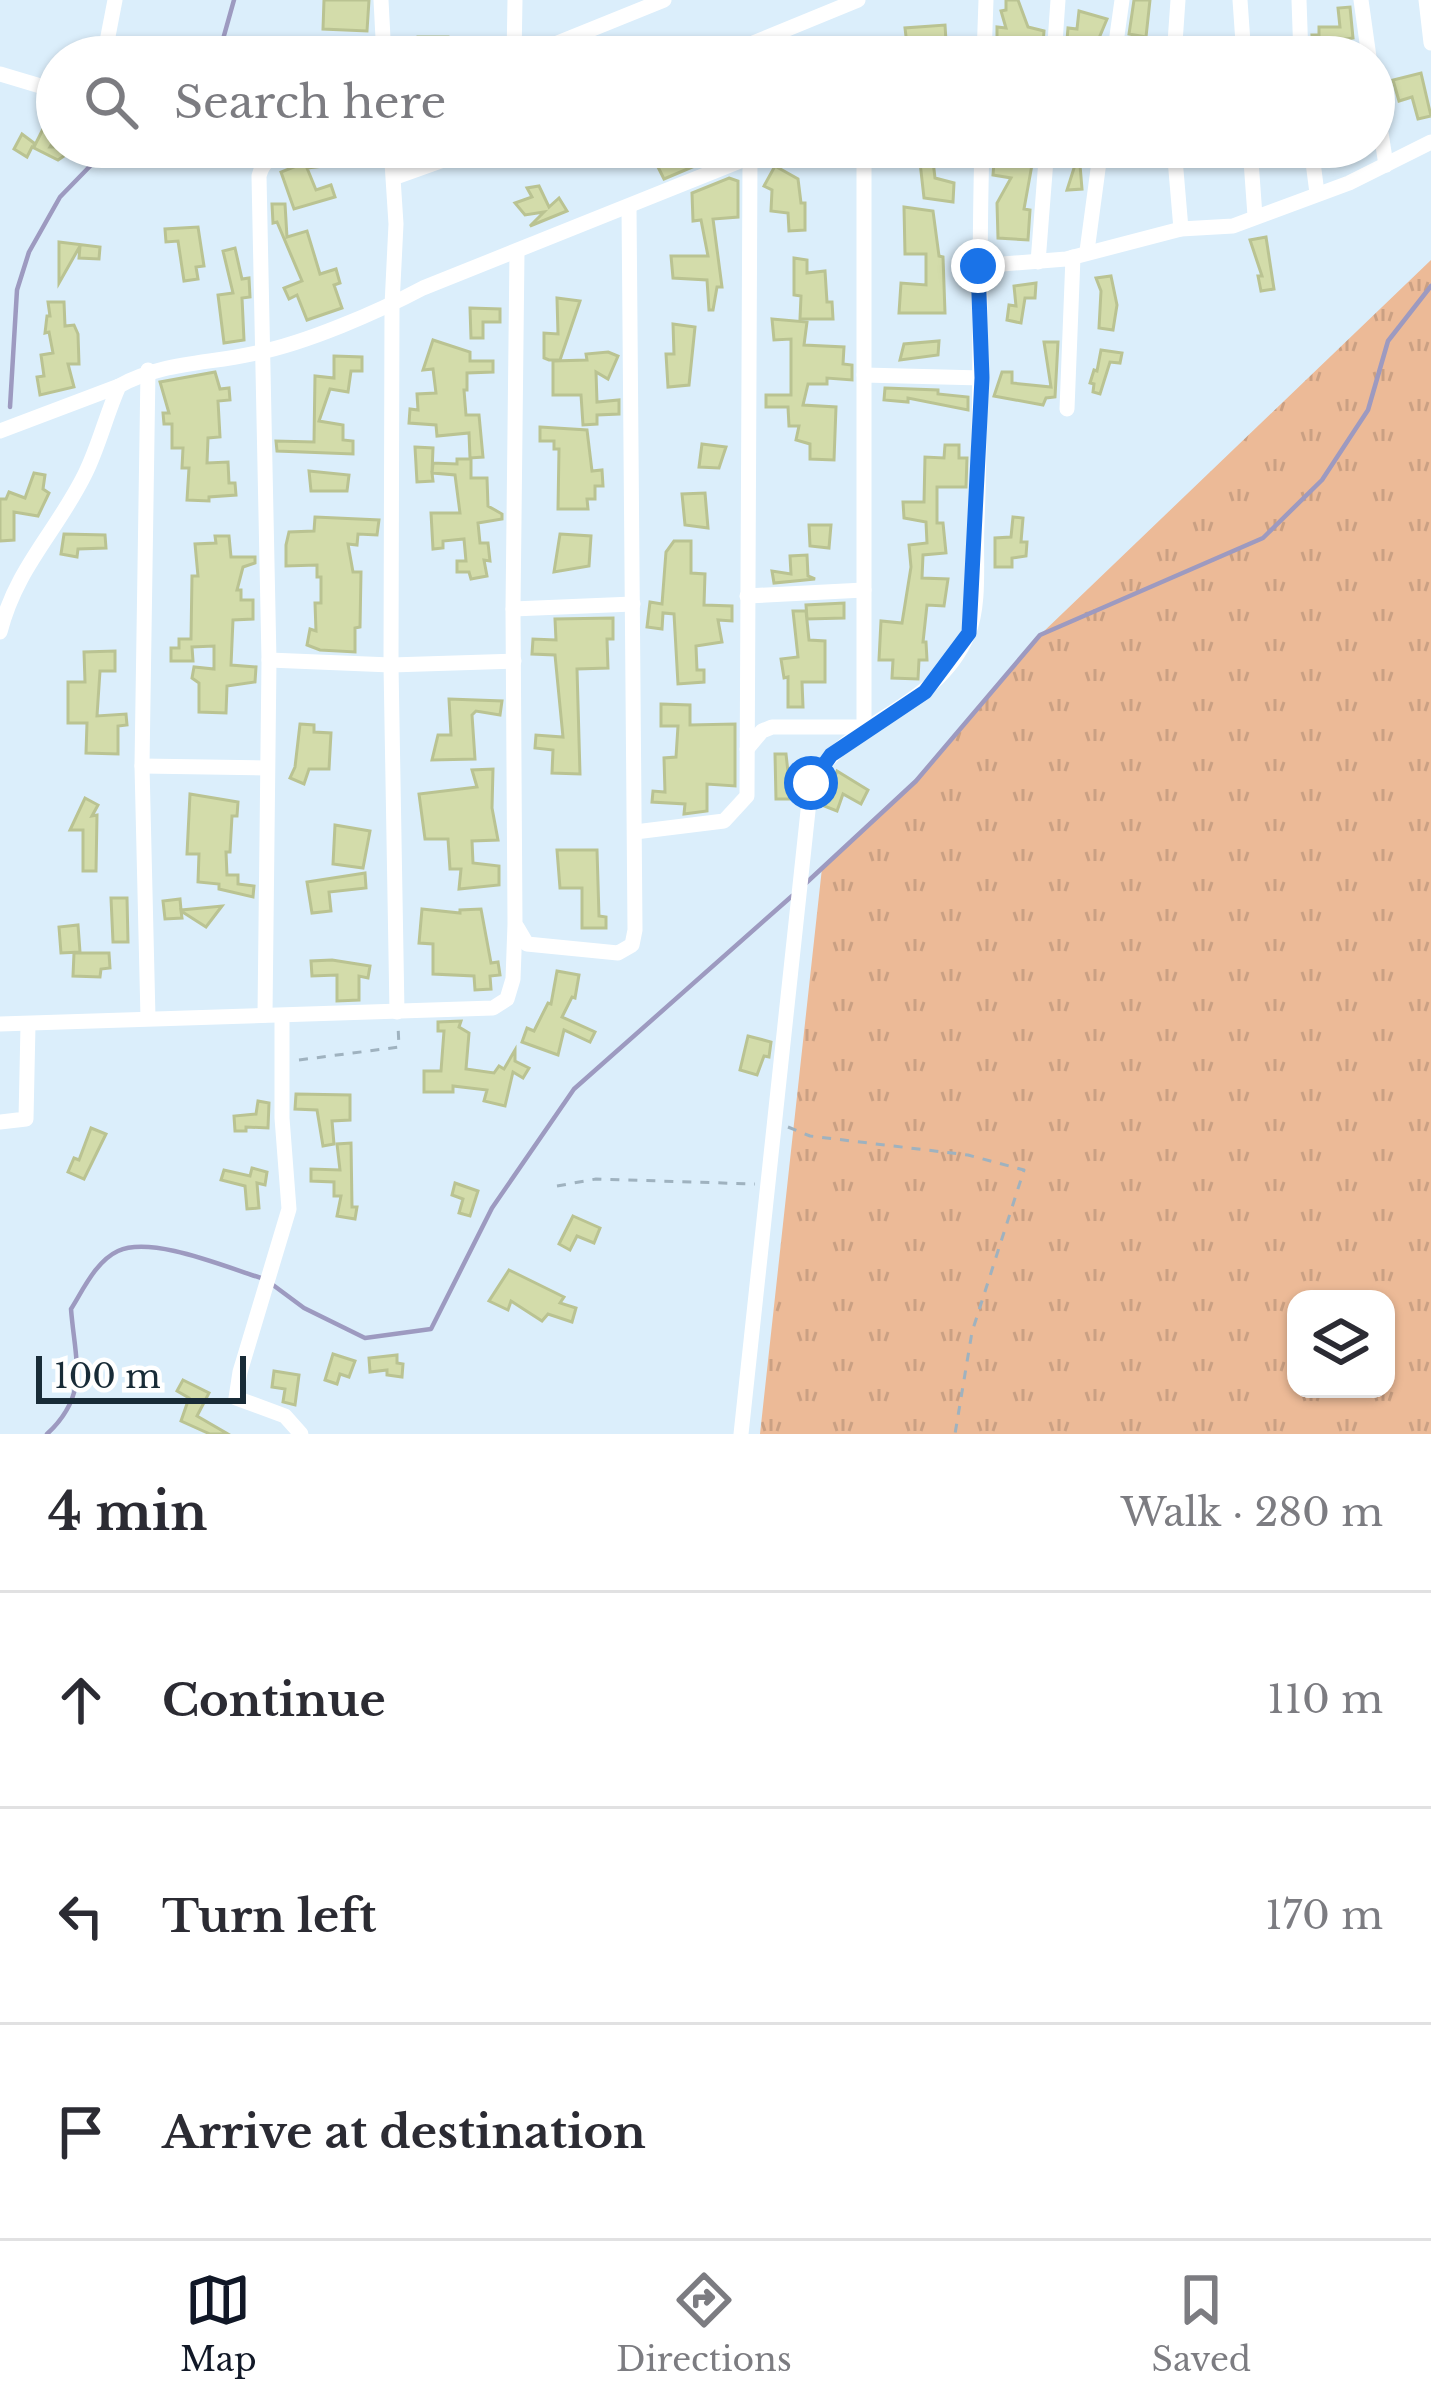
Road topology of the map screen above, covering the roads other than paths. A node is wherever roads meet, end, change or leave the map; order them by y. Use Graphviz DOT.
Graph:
graph roads {
  1 [pos="115,0"];
  2 [pos="381,0"];
  3 [pos="515,0"];
  4 [pos="664,0"];
  5 [pos="858,0"];
  6 [pos="986,0"];
  7 [pos="1058,0"];
  8 [pos="1122,0"];
  9 [pos="1178,0"];
  10 [pos="1240,0"];
  11 [pos="1299,0"];
  12 [pos="1360,0"];
  13 [pos="1426,0"];
  14 [pos="631,6"];
  15 [pos="108,36"];
  16 [pos="383,36"];
  17 [pos="518,36"];
  18 [pos="565,36"];
  19 [pos="770,36"];
  20 [pos="985,36"];
  21 [pos="1055,36"];
  22 [pos="1117,36"];
  23 [pos="1175,36"];
  24 [pos="1243,36"];
  25 [pos="1300,36"];
  26 [pos="1366,36"];
  27 [pos="1431,43"];
  28 [pos="0,74"];
  29 [pos="36,85"];
  30 [pos="1431,142"];
  31 [pos="1395,160"];
  32 [pos="261,168"];
  33 [pos="394,168"];
  34 [pos="421,168"];
  35 [pos="725,168"];
  36 [pos="750,168"];
  37 [pos="864,168"];
  38 [pos="981,168"];
  39 [pos="1045,168"];
  40 [pos="1097,168"];
  41 [pos="1176,168"];
  42 [pos="1252,168"];
  43 [pos="1314,168"];
  44 [pos="1380,168"];
  45 [pos="396,177"];
  46 [pos="1317,193"];
  47 [pos="629,206"];
  48 [pos="1255,216"];
  49 [pos="1181,229"];
  50 [pos="518,250"];
  51 [pos="1080,254"];
  52 [pos="1038,262"];
  53 [pos="978,266"];
  54 [pos="392,304"];
  55 [pos="260,353"];
  56 [pos="148,370"];
  57 [pos="864,375"];
  58 [pos="982,378"];
  59 [pos="119,386"];
  60 [pos="1067,409"];
  61 [pos="0,430"];
  62 [pos="864,590"];
  63 [pos="747,596"];
  64 [pos="633,604"];
  65 [pos="513,609"];
  66 [pos="0,632"];
  67 [pos="269,660"];
  68 [pos="514,662"];
  69 [pos="391,664"];
  70 [pos="863,729"];
  71 [pos="747,749"];
  72 [pos="142,766"];
  73 [pos="267,768"];
  74 [pos="634,832"];
  75 [pos="515,924"];
  76 [pos="397,1012"];
  77 [pos="274,1016"];
  78 [pos="148,1018"];
  79 [pos="0,1024"];
  80 [pos="28,1024"];
  81 [pos="0,1122"];
  82 [pos="301,1434"];
  83 [pos="741,1434"];
  1 -- 15 [label="street"];
  2 -- 16 [label="street"];
  3 -- 17 [label="street"];
  4 -- 14 [label="street"];
  5 -- 19 [label="street"];
  6 -- 20 [label="street"];
  7 -- 21 [label="street"];
  8 -- 22 [label="street"];
  9 -- 23 [label="street"];
  10 -- 24 [label="street"];
  11 -- 25 [label="street"];
  12 -- 26 [label="street"];
  13 -- 27 [label="street"];
  14 -- 18 [label="street"];
  28 -- 29 [label="street"];
  30 -- 31 [label="street"];
  32 -- 55 [label="street"];
  33 -- 45 [label="street"];
  34 -- 45 [label="street"];
  35 -- 47 [label="street"];
  36 -- 63 [label="street"];
  37 -- 57 [label="street"];
  38 -- 53 [label="street"];
  39 -- 52 [label="street"];
  40 -- 51 [label="street"];
  41 -- 49 [label="street"];
  42 -- 48 [label="street"];
  43 -- 46 [label="street"];
  44 -- 46 [label="street"];
  45 -- 54 [label="street"];
  46 -- 48 [label="street"];
  47 -- 50 [label="street"];
  47 -- 64 [label="street"];
  48 -- 49 [label="street"];
  49 -- 51 [label="street"];
  50 -- 54 [label="street"];
  50 -- 65 [label="street"];
  51 -- 52 [label="street"];
  51 -- 60 [label="street"];
  52 -- 53 [label="street"];
  53 -- 58 [label="street"];
  54 -- 55 [label="street"];
  54 -- 69 [label="street"];
  55 -- 56 [label="street"];
  55 -- 67 [label="street"];
  56 -- 59 [label="street"];
  56 -- 72 [label="street"];
  57 -- 58 [label="street"];
  57 -- 62 [label="street"];
  58 -- 70 [label="street"];
  59 -- 61 [label="street"];
  59 -- 66 [label="street"];
  62 -- 63 [label="street"];
  62 -- 70 [label="street"];
  63 -- 71 [label="street"];
  64 -- 65 [label="street"];
  64 -- 74 [label="street"];
  65 -- 68 [label="street"];
  67 -- 69 [label="street"];
  67 -- 73 [label="street"];
  68 -- 69 [label="street"];
  68 -- 75 [label="street"];
  69 -- 76 [label="street"];
  70 -- 71 [label="street"];
  70 -- 83 [label="street"];
  71 -- 74 [label="street"];
  72 -- 73 [label="street"];
  72 -- 78 [label="street"];
  73 -- 77 [label="street"];
  74 -- 75 [label="street"];
  75 -- 76 [label="street"];
  76 -- 77 [label="street"];
  77 -- 78 [label="street"];
  77 -- 82 [label="street"];
  78 -- 80 [label="street"];
  79 -- 80 [label="street"];
  80 -- 81 [label="street"];
}
